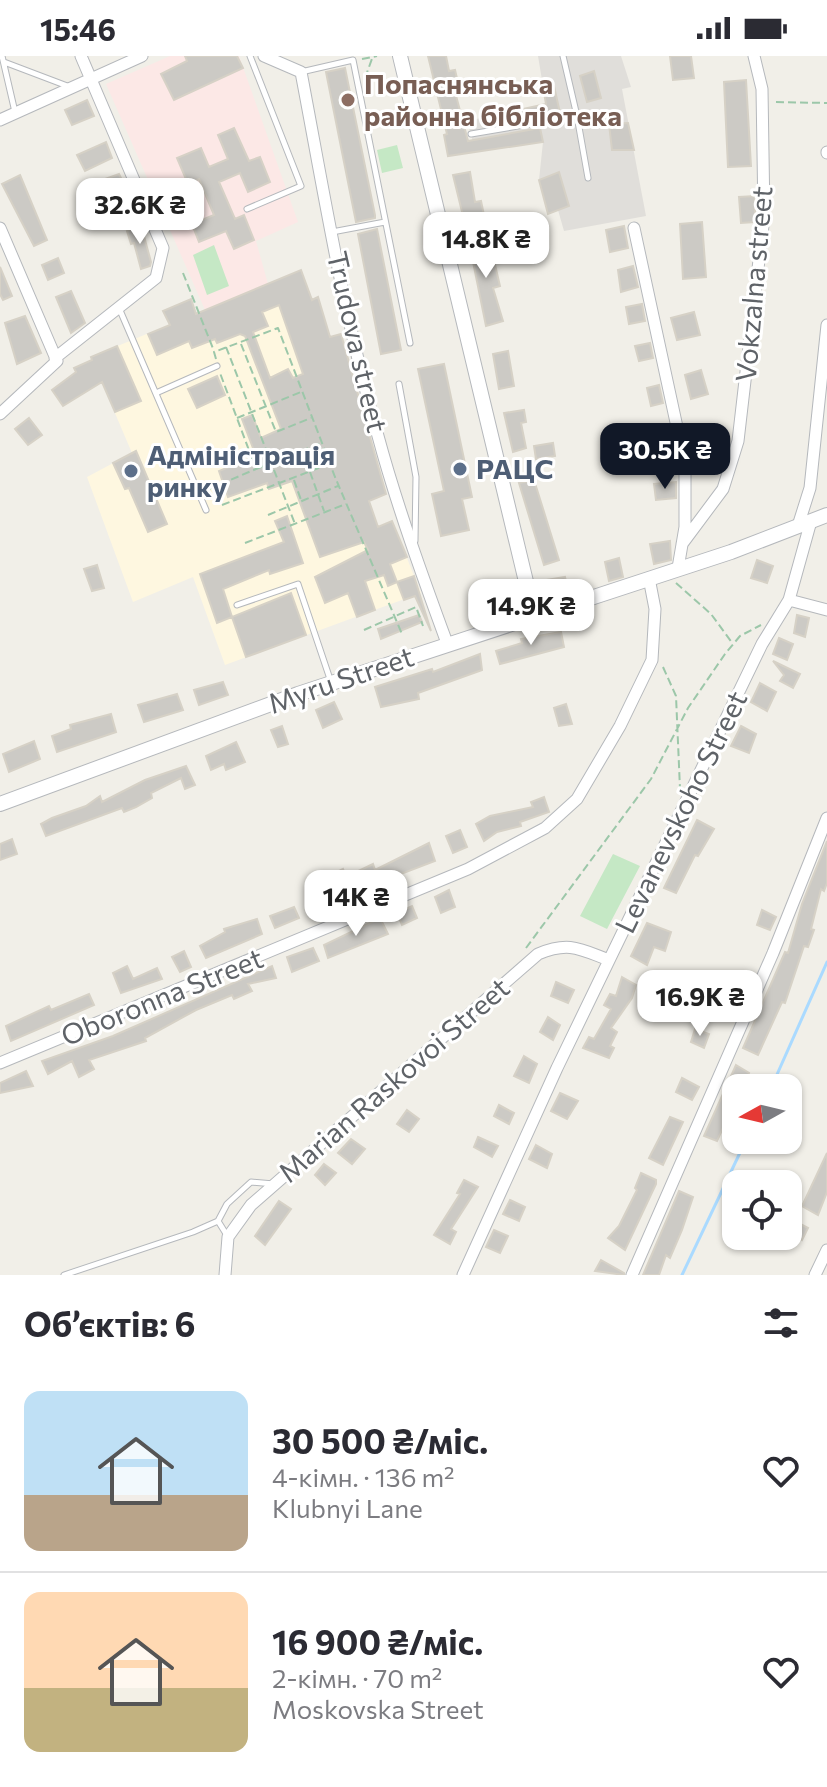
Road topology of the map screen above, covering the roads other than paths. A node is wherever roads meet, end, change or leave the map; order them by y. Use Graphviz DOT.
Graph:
graph roads {
  1 [pos="81,56"];
  2 [pos="142,56"];
  3 [pos="250,56"];
  4 [pos="264,56"];
  5 [pos="400,56"];
  6 [pos="563,56"];
  7 [pos="754,56"];
  8 [pos="3,59"];
  9 [pos="301,72"];
  10 [pos="91,78"];
  11 [pos="71,87"];
  12 [pos="15,113"];
  13 [pos="577,116"];
  14 [pos="0,120"];
  15 [pos="471,134"];
  16 [pos="588,178"];
  17 [pos="247,209"];
  18 [pos="385,222"];
  19 [pos="0,228"];
  20 [pos="634,228"];
  21 [pos="332,232"];
  22 [pos="119,308"];
  23 [pos="827,325"];
  24 [pos="410,343"];
  25 [pos="55,358"];
  26 [pos="217,366"];
  27 [pos="399,384"];
  28 [pos="156,393"];
  29 [pos="0,414"];
  30 [pos="206,510"];
  31 [pos="827,515"];
  32 [pos="805,523"];
  33 [pos="682,544"];
  34 [pos="415,556"];
  35 [pos="677,576"];
  36 [pos="649,578"];
  37 [pos="789,600"];
  38 [pos="237,605"];
  39 [pos="827,610"];
  40 [pos="534,615"];
  41 [pos="447,643"];
  42 [pos="331,683"];
  43 [pos="0,804"];
  44 [pos="827,818"];
  45 [pos="609,960"];
  46 [pos="0,1063"];
  47 [pos="275,1184"];
  48 [pos="218,1221"];
  49 [pos="228,1237"];
  50 [pos="827,1250"];
  51 [pos="64,1275"];
  52 [pos="225,1275"];
  53 [pos="463,1275"];
  54 [pos="632,1275"];
  55 [pos="815,1275"];
  1 -- 10 [label="street"];
  2 -- 10 [label="street"];
  3 -- 17 [label="lane"];
  4 -- 9 [label="street"];
  5 -- 40 [label="street"];
  6 -- 13 [label="lane"];
  7 -- 33 [label="street, Vokzalna street"];
  8 -- 11 [label="lane"];
  8 -- 12 [label="lane"];
  9 -- 18 [label="lane"];
  9 -- 21 [label="street, Trudova street"];
  10 -- 11 [label="street"];
  10 -- 22 [label="street"];
  11 -- 12 [label="street"];
  12 -- 14 [label="street"];
  13 -- 15 [label="lane"];
  13 -- 16 [label="lane"];
  18 -- 21 [label="lane"];
  18 -- 24 [label="lane"];
  19 -- 25 [label="street"];
  20 -- 33 [label="street"];
  21 -- 34 [label="street, Trudova street"];
  22 -- 25 [label="street"];
  22 -- 28 [label="lane"];
  23 -- 32 [label="street, Levanevskoho Street"];
  25 -- 29 [label="street"];
  26 -- 28 [label="lane"];
  27 -- 34 [label="lane"];
  28 -- 30 [label="lane"];
  31 -- 32 [label="street, Myru Street"];
  32 -- 35 [label="street, Myru Street"];
  32 -- 37 [label="street, Levanevskoho Street"];
  33 -- 35 [label="street"];
  34 -- 41 [label="street, Trudova street"];
  35 -- 36 [label="street, Myru Street"];
  36 -- 40 [label="street, Myru Street"];
  36 -- 46 [label="street, Oboronna Street"];
  37 -- 39 [label="street"];
  37 -- 45 [label="street, Levanevskoho Street"];
  38 -- 42 [label="lane"];
  40 -- 41 [label="street, Myru Street"];
  41 -- 42 [label="street, Myru Street"];
  42 -- 43 [label="street, Myru Street"];
  44 -- 54 [label="street"];
  45 -- 47 [label="street, Marian Raskovoi Street"];
  45 -- 53 [label="street, Levanevskoho Street"];
  47 -- 48 [label="lane"];
  47 -- 49 [label="street, Marian Raskovoi Street"];
  48 -- 49 [label="lane"];
  48 -- 51 [label="lane"];
  49 -- 52 [label="street"];
  50 -- 55 [label="street"];
}
